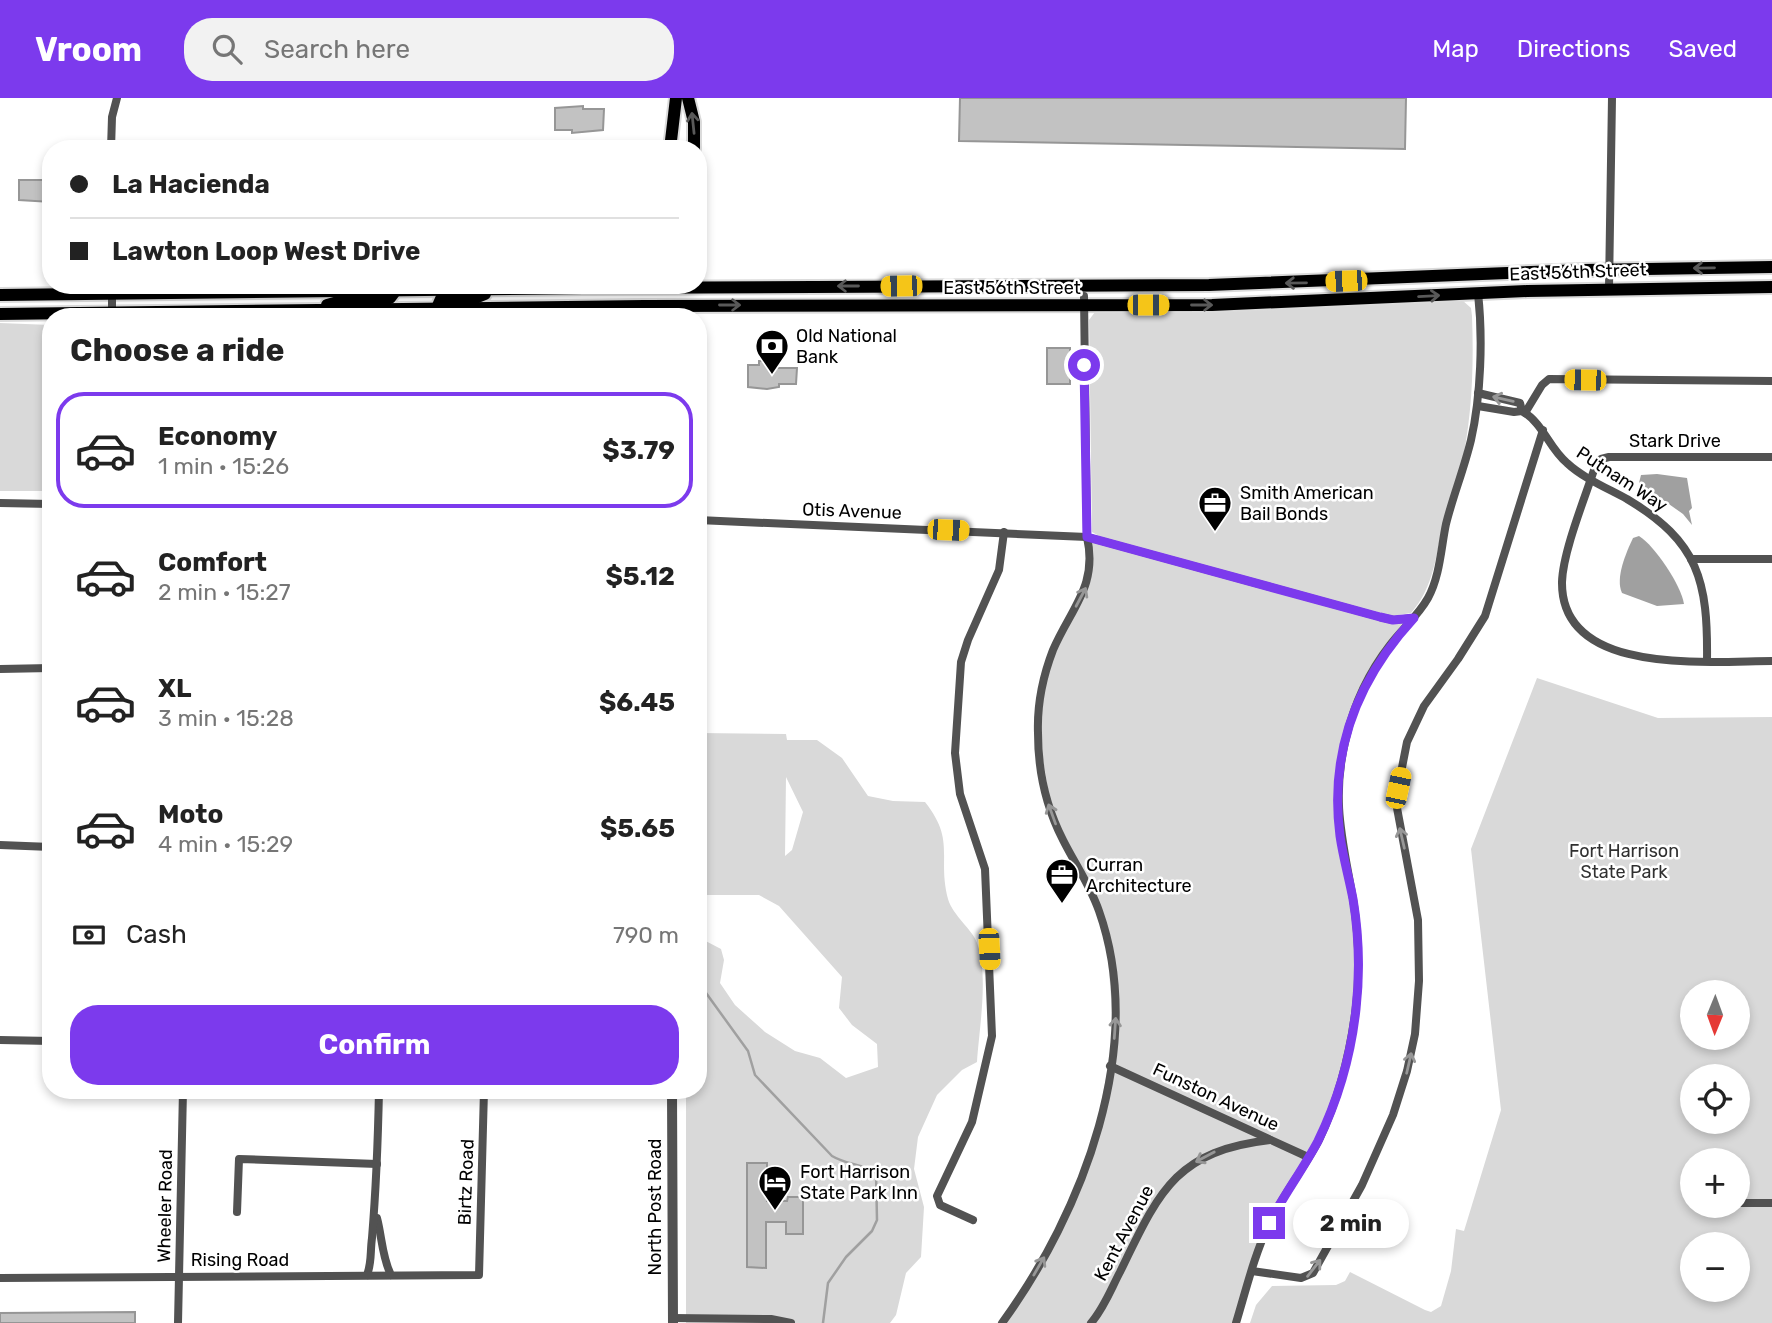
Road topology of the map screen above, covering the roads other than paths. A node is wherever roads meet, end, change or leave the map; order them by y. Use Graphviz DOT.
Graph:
graph roads {
  1 [pos="117,98"];
  2 [pos="676,98"];
  3 [pos="688,98"];
  4 [pos="1612,98"];
  5 [pos="111,140"];
  6 [pos="671,140"];
  7 [pos="694,140"];
  8 [pos="1772,267"];
  9 [pos="1609,269"];
  10 [pos="707,286"];
  11 [pos="1772,286"];
  12 [pos="1609,288"];
  13 [pos="1478,293"];
  14 [pos="309,294"];
  15 [pos="393,294"];
  16 [pos="482,294"];
  17 [pos="0,295"];
  18 [pos="1084,301"];
  19 [pos="112,303"];
  20 [pos="61,308"];
  21 [pos="261,308"];
  22 [pos="324,308"];
  23 [pos="437,308"];
  24 [pos="42,310"];
  25 [pos="707,311"];
  26 [pos="0,314"];
  27 [pos="1772,381"];
  28 [pos="1478,393"];
  29 [pos="1478,406"];
  30 [pos="1523,412"];
  31 [pos="1543,430"];
  32 [pos="1772,457"];
  33 [pos="1591,478"];
  34 [pos="0,503"];
  35 [pos="42,504"];
  36 [pos="707,520"];
  37 [pos="1004,532"];
  38 [pos="1087,537"];
  39 [pos="1691,559"];
  40 [pos="1772,559"];
  41 [pos="1414,618"];
  42 [pos="1707,661"];
  43 [pos="1772,661"];
  44 [pos="42,668"];
  45 [pos="0,669"];
  46 [pos="0,845"];
  47 [pos="42,847"];
  48 [pos="0,1040"];
  49 [pos="42,1041"];
  50 [pos="1110,1066"];
  51 [pos="183,1099"];
  52 [pos="379,1099"];
  53 [pos="484,1099"];
  54 [pos="672,1099"];
  55 [pos="1270,1140"];
  56 [pos="1308,1157"];
  57 [pos="377,1164"];
  58 [pos="1750,1203"];
  59 [pos="1772,1203"];
  60 [pos="237,1212"];
  61 [pos="376,1215"];
  62 [pos="973,1220"];
  63 [pos="1252,1271"];
  64 [pos="367,1275"];
  65 [pos="391,1275"];
  66 [pos="479,1275"];
  67 [pos="179,1277"];
  68 [pos="0,1278"];
  69 [pos="673,1321"];
  70 [pos="178,1323"];
  71 [pos="791,1323"];
  72 [pos="1002,1323"];
  73 [pos="1091,1323"];
  74 [pos="1236,1323"];
  1 -- 5 [label="street"];
  2 -- 6 [label="main road"];
  7 -- 3 [label="main road, one-way"];
  4 -- 9 [label="street"];
  8 -- 9 [label="main road, East 56th Street, one-way"];
  9 -- 10 [label="main road, East 56th Street, one-way"];
  9 -- 12 [label="street"];
  11 -- 12 [label="main road, East 56th Street"];
  12 -- 13 [label="main road, East 56th Street"];
  18 -- 13 [label="main road, East 56th Street, one-way"];
  13 -- 28 [label="street"];
  14 -- 19 [label="main road, East 56th Street"];
  15 -- 22 [label="main road"];
  16 -- 23 [label="main road"];
  17 -- 19 [label="main road, East 56th Street"];
  25 -- 18 [label="main road, East 56th Street, one-way"];
  18 -- 38 [label="street"];
  19 -- 20 [label="main road, East 56th Street"];
  19 -- 21 [label="main road, East 56th Street"];
  24 -- 26 [label="main road, East 56th Street"];
  27 -- 30 [label="street"];
  28 -- 29 [label="street"];
  30 -- 28 [label="street, Putnam Way, one-way"];
  29 -- 30 [label="street"];
  29 -- 41 [label="street"];
  30 -- 31 [label="street, Putnam Way"];
  31 -- 33 [label="street, Putnam Way"];
  63 -- 31 [label="street, one-way"];
  32 -- 33 [label="street, Stark Drive"];
  33 -- 39 [label="street, Putnam Way"];
  33 -- 42 [label="street"];
  34 -- 35 [label="street"];
  36 -- 37 [label="street, Otis Avenue"];
  37 -- 38 [label="street, Otis Avenue"];
  37 -- 62 [label="street"];
  38 -- 41 [label="street, Otis Avenue"];
  50 -- 38 [label="street, one-way"];
  39 -- 40 [label="street"];
  39 -- 42 [label="street, Putnam Way"];
  41 -- 56 [label="street"];
  42 -- 43 [label="street"];
  44 -- 45 [label="street"];
  46 -- 47 [label="street"];
  48 -- 49 [label="street"];
  50 -- 55 [label="street, Funston Avenue"];
  72 -- 50 [label="street, one-way"];
  51 -- 67 [label="street, Wheeler Road"];
  52 -- 57 [label="street"];
  53 -- 66 [label="street, Birtz Road"];
  54 -- 69 [label="street, North Post Road"];
  55 -- 56 [label="street, Funston Avenue"];
  55 -- 73 [label="street, Kent Avenue, one-way"];
  56 -- 63 [label="street"];
  57 -- 60 [label="street"];
  57 -- 61 [label="street"];
  58 -- 59 [label="street"];
  61 -- 64 [label="street"];
  61 -- 65 [label="street"];
  63 -- 74 [label="street"];
  64 -- 65 [label="street, Rising Road"];
  64 -- 67 [label="street, Rising Road"];
  65 -- 66 [label="street, Rising Road"];
  67 -- 68 [label="street, Rising Road"];
  67 -- 70 [label="street, Wheeler Road"];
  69 -- 71 [label="street"];
}
